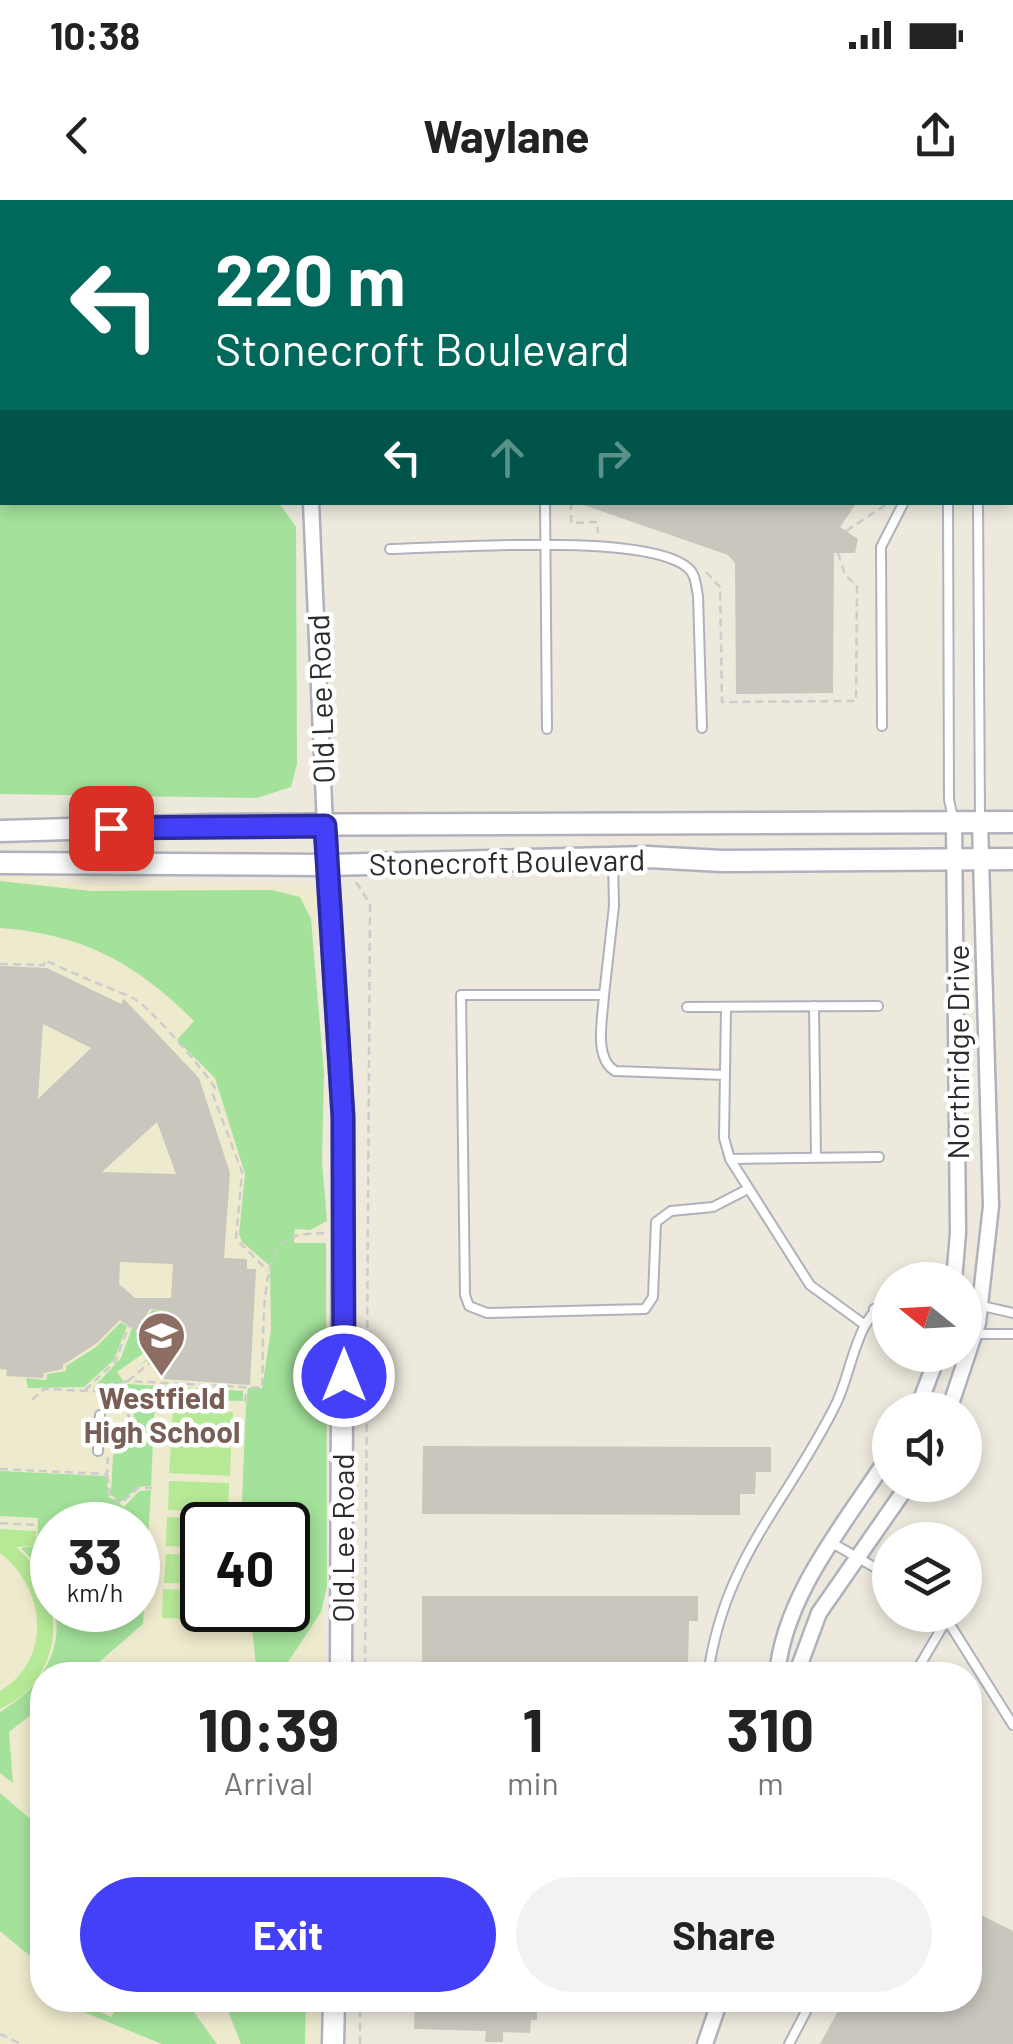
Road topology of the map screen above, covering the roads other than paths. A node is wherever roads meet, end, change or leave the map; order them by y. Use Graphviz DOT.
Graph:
graph roads {
  1 [pos="311,505"];
  2 [pos="545,505"];
  3 [pos="902,505"];
  4 [pos="948,505"];
  5 [pos="978,505"];
  6 [pos="390,548"];
  7 [pos="545,548"];
  8 [pos="882,726"];
  9 [pos="702,728"];
  10 [pos="547,729"];
  11 [pos="1013,822"];
  12 [pos="980,823"];
  13 [pos="954,824"];
  14 [pos="325,826"];
  15 [pos="0,831"];
  16 [pos="981,859"];
  17 [pos="1013,859"];
  18 [pos="613,860"];
  19 [pos="956,860"];
  20 [pos="0,863"];
  21 [pos="328,865"];
  22 [pos="604,994"];
  23 [pos="687,1006"];
  24 [pos="814,1006"];
  25 [pos="878,1006"];
  26 [pos="726,1007"];
  27 [pos="724,1076"];
  28 [pos="879,1157"];
  29 [pos="816,1158"];
  30 [pos="730,1159"];
  31 [pos="748,1190"];
  32 [pos="956,1262"];
  33 [pos="982,1305"];
  34 [pos="872,1313"];
  35 [pos="1013,1313"];
  36 [pos="865,1325"];
  37 [pos="982,1334"];
  38 [pos="1013,1334"];
  39 [pos="100,1415"];
  40 [pos="98,1451"];
  41 [pos="872,1482"];
  42 [pos="895,1502"];
  43 [pos="832,1543"];
  44 [pos="854,1557"];
  45 [pos="872,1566"];
  46 [pos="937,1632"];
  47 [pos="954,1632"];
  48 [pos="341,1662"];
  49 [pos="712,1662"];
  50 [pos="778,1662"];
  51 [pos="801,1662"];
  52 [pos="921,1662"];
  53 [pos="973,1662"];
  54 [pos="982,1676"];
  55 [pos="1013,1726"];
  56 [pos="334,2012"];
  57 [pos="716,2012"];
  58 [pos="806,2012"];
  59 [pos="333,2044"];
  60 [pos="705,2044"];
  61 [pos="789,2044"];
  1 -- 14 [label="street, Old Lee Road"];
  2 -- 7 [label="lane"];
  3 -- 8 [label="lane"];
  4 -- 13 [label="lane"];
  5 -- 12 [label="lane"];
  6 -- 7 [label="lane"];
  7 -- 9 [label="lane"];
  7 -- 10 [label="lane"];
  11 -- 12 [label="main road, Stonecroft Boulevard"];
  12 -- 13 [label="main road, Stonecroft Boulevard"];
  12 -- 16 [label="street, Northridge Drive"];
  13 -- 14 [label="main road, Stonecroft Boulevard"];
  13 -- 19 [label="street, Northridge Drive"];
  14 -- 15 [label="main road, Stonecroft Boulevard"];
  14 -- 21 [label="main road, Old Lee Road"];
  16 -- 17 [label="main road, Stonecroft Boulevard"];
  16 -- 19 [label="main road, Stonecroft Boulevard"];
  16 -- 33 [label="street, Northridge Drive"];
  18 -- 19 [label="main road, Stonecroft Boulevard"];
  18 -- 21 [label="main road, Stonecroft Boulevard"];
  18 -- 22 [label="lane"];
  19 -- 32 [label="street, Northridge Drive"];
  20 -- 21 [label="main road, Stonecroft Boulevard"];
  21 -- 48 [label="main road, Old Lee Road"];
  22 -- 27 [label="lane"];
  22 -- 31 [label="lane"];
  23 -- 26 [label="lane"];
  24 -- 25 [label="lane"];
  24 -- 26 [label="lane"];
  24 -- 29 [label="lane"];
  26 -- 27 [label="lane"];
  27 -- 30 [label="lane"];
  28 -- 29 [label="lane"];
  29 -- 30 [label="lane"];
  30 -- 31 [label="lane"];
  31 -- 36 [label="lane"];
  33 -- 35 [label="lane"];
  34 -- 36 [label="lane"];
  36 -- 49 [label="lane"];
  37 -- 38 [label="lane"];
  39 -- 40 [label="lane"];
  41 -- 43 [label="street"];
  42 -- 44 [label="street"];
  43 -- 44 [label="lane"];
  43 -- 50 [label="street"];
  44 -- 45 [label="lane"];
  44 -- 51 [label="street"];
  46 -- 52 [label="lane"];
  47 -- 53 [label="lane"];
  54 -- 55 [label="lane"];
  56 -- 59 [label="main road"];
  57 -- 60 [label="street"];
  58 -- 61 [label="lane"];
}
